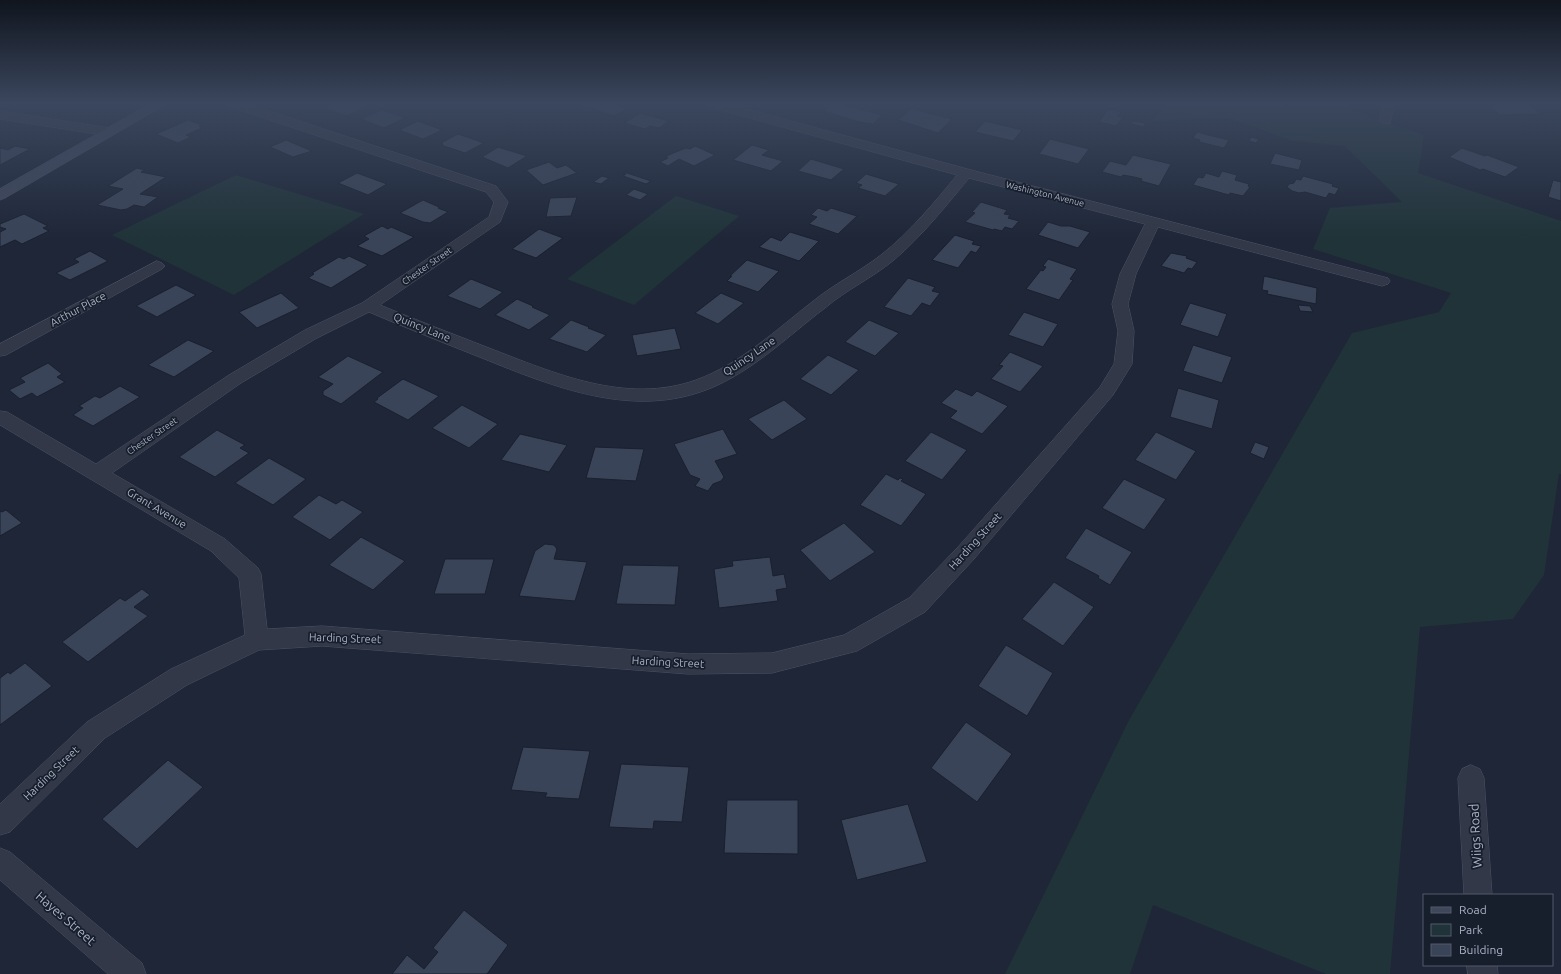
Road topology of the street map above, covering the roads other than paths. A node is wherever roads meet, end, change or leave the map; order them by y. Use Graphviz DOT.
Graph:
graph roads {
  1 [pos="81,148"];
  2 [pos="369,148"];
  3 [pos="876,148"];
  4 [pos="966,173"];
  5 [pos="0,194"];
  6 [pos="1154,222"];
  7 [pos="157,266"];
  8 [pos="1382,281"];
  9 [pos="368,306"];
  10 [pos="0,351"];
  11 [pos="0,417"];
  12 [pos="98,473"];
  13 [pos="257,640"];
  14 [pos="1471,778"];
  15 [pos="0,822"];
  16 [pos="0,862"];
  17 [pos="1478,894"];
  18 [pos="131,974"];
  1 -- 5 [label="street"];
  2 -- 9 [label="street, Chester Street"];
  3 -- 4 [label="street, Washington Avenue"];
  4 -- 6 [label="street, Washington Avenue"];
  4 -- 9 [label="street, Quincy Lane"];
  6 -- 8 [label="street, Washington Avenue"];
  6 -- 13 [label="street, Harding Street"];
  7 -- 10 [label="street, Arthur Place"];
  9 -- 12 [label="street, Chester Street"];
  11 -- 12 [label="street, Grant Avenue"];
  12 -- 13 [label="street, Grant Avenue"];
  13 -- 15 [label="street, Harding Street"];
  14 -- 17 [label="street, Wiigs Road"];
  16 -- 18 [label="street, Hayes Street"];
}
